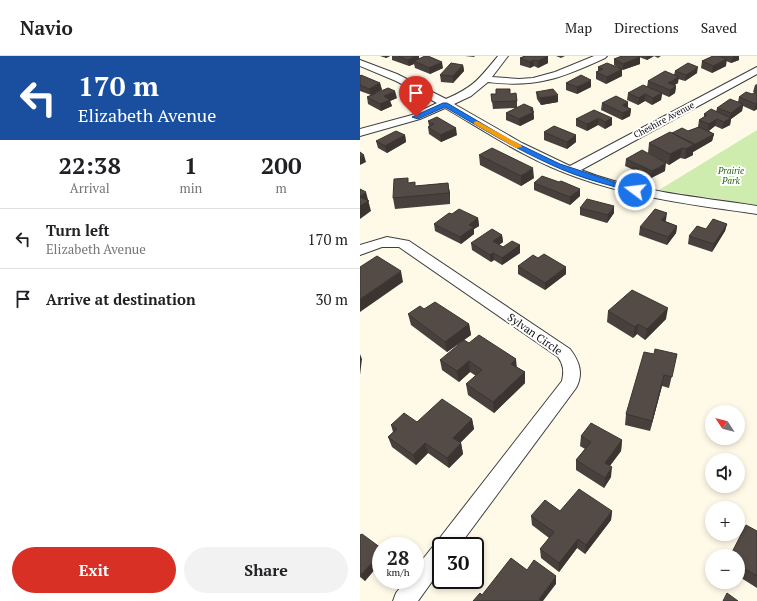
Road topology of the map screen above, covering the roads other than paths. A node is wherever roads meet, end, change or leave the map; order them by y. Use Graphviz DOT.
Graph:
graph roads {
  1 [pos="503,56"];
  2 [pos="602,56"];
  3 [pos="360,64"];
  4 [pos="757,70"];
  5 [pos="485,79"];
  6 [pos="445,104"];
  7 [pos="360,133"];
  8 [pos="571,171"];
  9 [pos="757,210"];
  10 [pos="362,249"];
  11 [pos="453,537"];
  12 [pos="432,564"];
  13 [pos="404,601"];
  1 -- 5 [label="street"];
  2 -- 5 [label="street"];
  3 -- 6 [label="street"];
  4 -- 8 [label="street, Cheshire Avenue"];
  5 -- 6 [label="street"];
  6 -- 7 [label="street"];
  6 -- 8 [label="street"];
  8 -- 9 [label="street"];
  10 -- 11 [label="street, Sylvan Circle"];
  12 -- 13 [label="street"];
}
